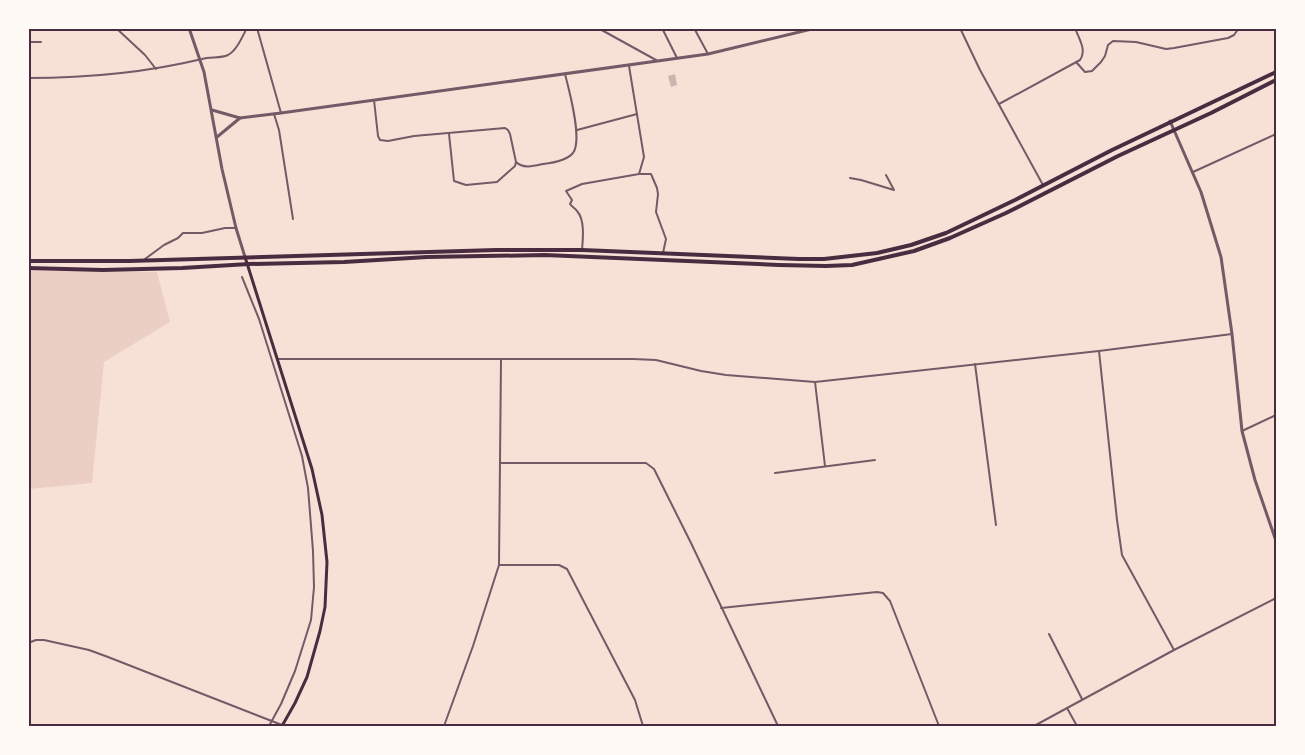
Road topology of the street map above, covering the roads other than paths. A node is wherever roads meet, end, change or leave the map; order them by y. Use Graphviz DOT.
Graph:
graph roads {
  1 [pos="116,28"];
  2 [pos="189,28"];
  3 [pos="247,28"];
  4 [pos="257,28"];
  5 [pos="598,28"];
  6 [pos="662,28"];
  7 [pos="694,28"];
  8 [pos="816,28"];
  9 [pos="960,28"];
  10 [pos="1075,28"];
  11 [pos="1239,28"];
  12 [pos="28,42"];
  13 [pos="41,42"];
  14 [pos="708,54"];
  15 [pos="677,58"];
  16 [pos="200,59"];
  17 [pos="658,61"];
  18 [pos="1076,62"];
  19 [pos="629,66"];
  20 [pos="156,69"];
  21 [pos="1276,72"];
  22 [pos="565,74"];
  23 [pos="28,78"];
  24 [pos="1276,80"];
  25 [pos="374,100"];
  26 [pos="999,104"];
  27 [pos="212,110"];
  28 [pos="281,113"];
  29 [pos="274,114"];
  30 [pos="637,114"];
  31 [pos="240,118"];
  32 [pos="1170,121"];
  33 [pos="1174,129"];
  34 [pos="577,130"];
  35 [pos="449,133"];
  36 [pos="1276,134"];
  37 [pos="217,137"];
  38 [pos="516,162"];
  39 [pos="1193,172"];
  40 [pos="639,174"];
  41 [pos="886,175"];
  42 [pos="850,178"];
  43 [pos="1043,186"];
  44 [pos="293,219"];
  45 [pos="236,228"];
  46 [pos="582,250"];
  47 [pos="663,253"];
  48 [pos="245,257"];
  49 [pos="28,261"];
  50 [pos="143,261"];
  51 [pos="249,264"];
  52 [pos="28,268"];
  53 [pos="242,277"];
  54 [pos="1232,334"];
  55 [pos="1099,351"];
  56 [pos="277,359"];
  57 [pos="501,359"];
  58 [pos="975,364"];
  59 [pos="815,382"];
  60 [pos="1276,415"];
  61 [pos="1242,431"];
  62 [pos="875,460"];
  63 [pos="501,463"];
  64 [pos="825,466"];
  65 [pos="775,473"];
  66 [pos="996,525"];
  67 [pos="1276,541"];
  68 [pos="499,565"];
  69 [pos="1276,598"];
  70 [pos="721,608"];
  71 [pos="1049,634"];
  72 [pos="28,643"];
  73 [pos="1174,650"];
  74 [pos="1083,700"];
  75 [pos="1067,708"];
  76 [pos="272,720"];
  77 [pos="268,726"];
  78 [pos="282,726"];
  79 [pos="444,726"];
  80 [pos="644,726"];
  81 [pos="778,726"];
  82 [pos="939,726"];
  83 [pos="1034,726"];
  84 [pos="1077,726"];
  1 -- 20 [label="street"];
  2 -- 16 [label="street"];
  3 -- 16 [label="street"];
  4 -- 28 [label="street"];
  5 -- 17 [label="street"];
  6 -- 15 [label="street"];
  7 -- 14 [label="street"];
  8 -- 14 [label="street"];
  9 -- 26 [label="street"];
  10 -- 18 [label="street"];
  11 -- 18 [label="street"];
  12 -- 13 [label="street"];
  14 -- 15 [label="street"];
  15 -- 17 [label="street"];
  16 -- 20 [label="street"];
  16 -- 27 [label="street"];
  17 -- 19 [label="street"];
  18 -- 26 [label="street"];
  19 -- 22 [label="street"];
  19 -- 30 [label="street"];
  20 -- 23 [label="street"];
  21 -- 32 [label="highway"];
  22 -- 25 [label="street"];
  22 -- 34 [label="street"];
  24 -- 33 [label="highway"];
  25 -- 28 [label="street"];
  25 -- 35 [label="street"];
  26 -- 43 [label="street"];
  27 -- 31 [label="street"];
  27 -- 37 [label="street"];
  28 -- 29 [label="street"];
  29 -- 31 [label="street"];
  29 -- 44 [label="street"];
  30 -- 34 [label="street"];
  30 -- 40 [label="street"];
  31 -- 37 [label="street"];
  32 -- 33 [label="street"];
  32 -- 43 [label="highway"];
  33 -- 39 [label="street"];
  33 -- 51 [label="highway"];
  34 -- 38 [label="street"];
  35 -- 38 [label="street"];
  35 -- 38 [label="street"];
  36 -- 39 [label="street"];
  37 -- 45 [label="street"];
  39 -- 54 [label="street"];
  40 -- 46 [label="street"];
  40 -- 47 [label="street"];
  41 -- 42 [label="street"];
  43 -- 47 [label="highway"];
  45 -- 48 [label="street"];
  45 -- 50 [label="street"];
  46 -- 47 [label="highway"];
  46 -- 48 [label="highway"];
  48 -- 50 [label="highway"];
  48 -- 51 [label="main road"];
  49 -- 50 [label="highway"];
  51 -- 52 [label="highway"];
  51 -- 56 [label="main road"];
  53 -- 76 [label="street"];
  54 -- 55 [label="street"];
  54 -- 61 [label="street"];
  55 -- 58 [label="street"];
  55 -- 73 [label="street"];
  56 -- 57 [label="street"];
  56 -- 78 [label="main road"];
  57 -- 59 [label="street"];
  57 -- 63 [label="street"];
  58 -- 59 [label="street"];
  58 -- 66 [label="street"];
  59 -- 64 [label="street"];
  60 -- 61 [label="street"];
  61 -- 67 [label="street"];
  62 -- 64 [label="street"];
  63 -- 68 [label="street"];
  63 -- 70 [label="street"];
  64 -- 65 [label="street"];
  68 -- 79 [label="street"];
  68 -- 80 [label="street"];
  69 -- 73 [label="street"];
  70 -- 81 [label="street"];
  70 -- 82 [label="street"];
  71 -- 74 [label="street"];
  72 -- 76 [label="street"];
  73 -- 74 [label="street"];
  74 -- 75 [label="street"];
  75 -- 83 [label="street"];
  75 -- 84 [label="street"];
  76 -- 77 [label="street"];
  76 -- 78 [label="street"];
}
